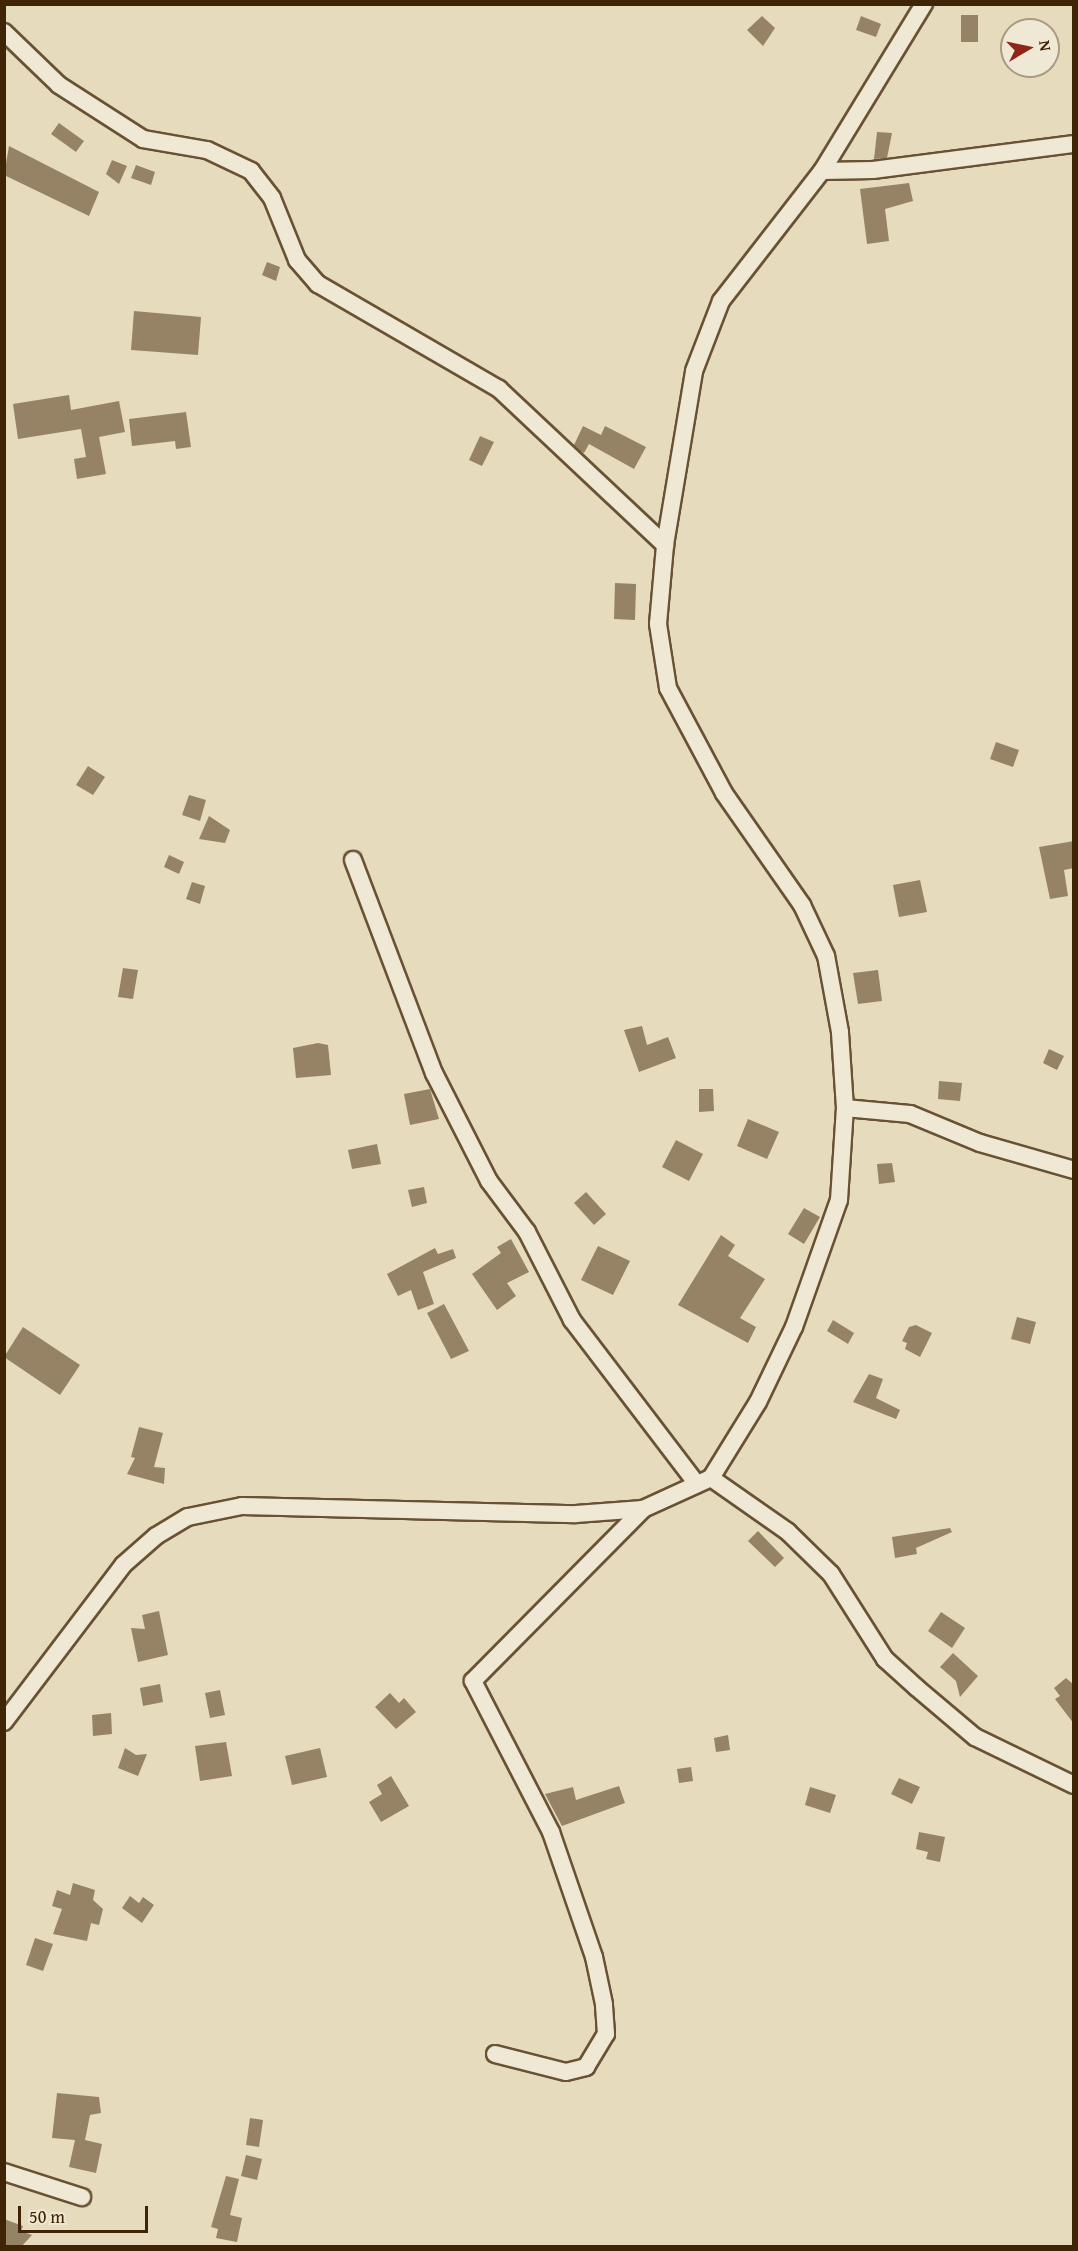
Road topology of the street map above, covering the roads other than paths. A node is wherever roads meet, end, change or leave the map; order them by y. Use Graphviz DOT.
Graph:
graph roads {
  1 [pos="924,4"];
  2 [pos="4,32"];
  3 [pos="1074,144"];
  4 [pos="822,171"];
  5 [pos="665,545"];
  6 [pos="353,860"];
  7 [pos="845,1107"];
  8 [pos="1074,1170"];
  9 [pos="704,1481"];
  10 [pos="643,1509"];
  11 [pos="4,1722"];
  12 [pos="1074,1785"];
  13 [pos="495,2055"];
  14 [pos="4,2172"];
  15 [pos="82,2197"];
  1 -- 4 [label="street"];
  2 -- 5 [label="street"];
  3 -- 4 [label="street"];
  4 -- 5 [label="street"];
  5 -- 7 [label="street"];
  6 -- 9 [label="street"];
  7 -- 8 [label="street"];
  7 -- 9 [label="street"];
  9 -- 10 [label="street"];
  9 -- 12 [label="street"];
  10 -- 11 [label="street"];
  10 -- 13 [label="street"];
  14 -- 15 [label="street"];
}
